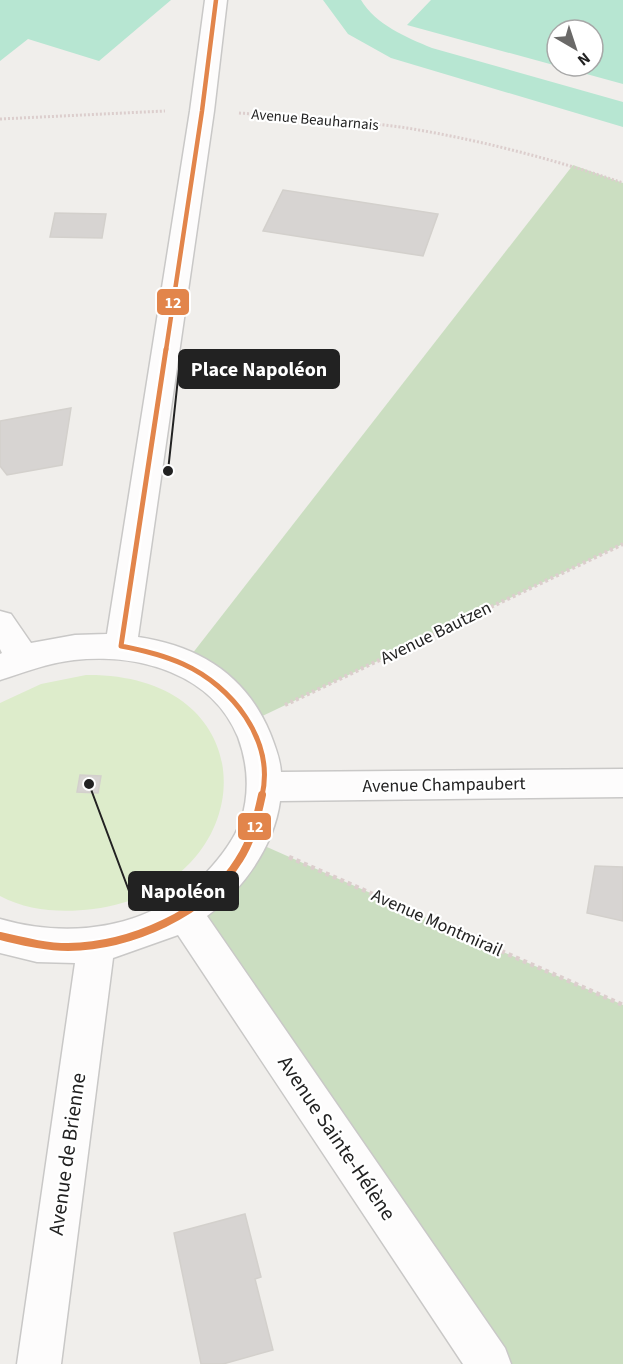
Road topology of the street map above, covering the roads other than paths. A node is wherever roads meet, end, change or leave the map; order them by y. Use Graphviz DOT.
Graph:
graph roads {
  1 [pos="216,0"];
  2 [pos="0,623"];
  3 [pos="121,646"];
  4 [pos="11,662"];
  5 [pos="623,783"];
  6 [pos="265,788"];
  7 [pos="184,913"];
  8 [pos="0,936"];
  9 [pos="96,944"];
  10 [pos="39,1364"];
  11 [pos="489,1364"];
  1 -- 3 [label="street"];
  2 -- 4 [label="street"];
  3 -- 4 [label="street"];
  3 -- 6 [label="street"];
  5 -- 6 [label="street, Avenue Champaubert"];
  6 -- 7 [label="street"];
  7 -- 9 [label="street"];
  7 -- 11 [label="street, Avenue Sainte-Hélène"];
  8 -- 9 [label="street"];
  9 -- 10 [label="street, Avenue de Brienne"];
}
